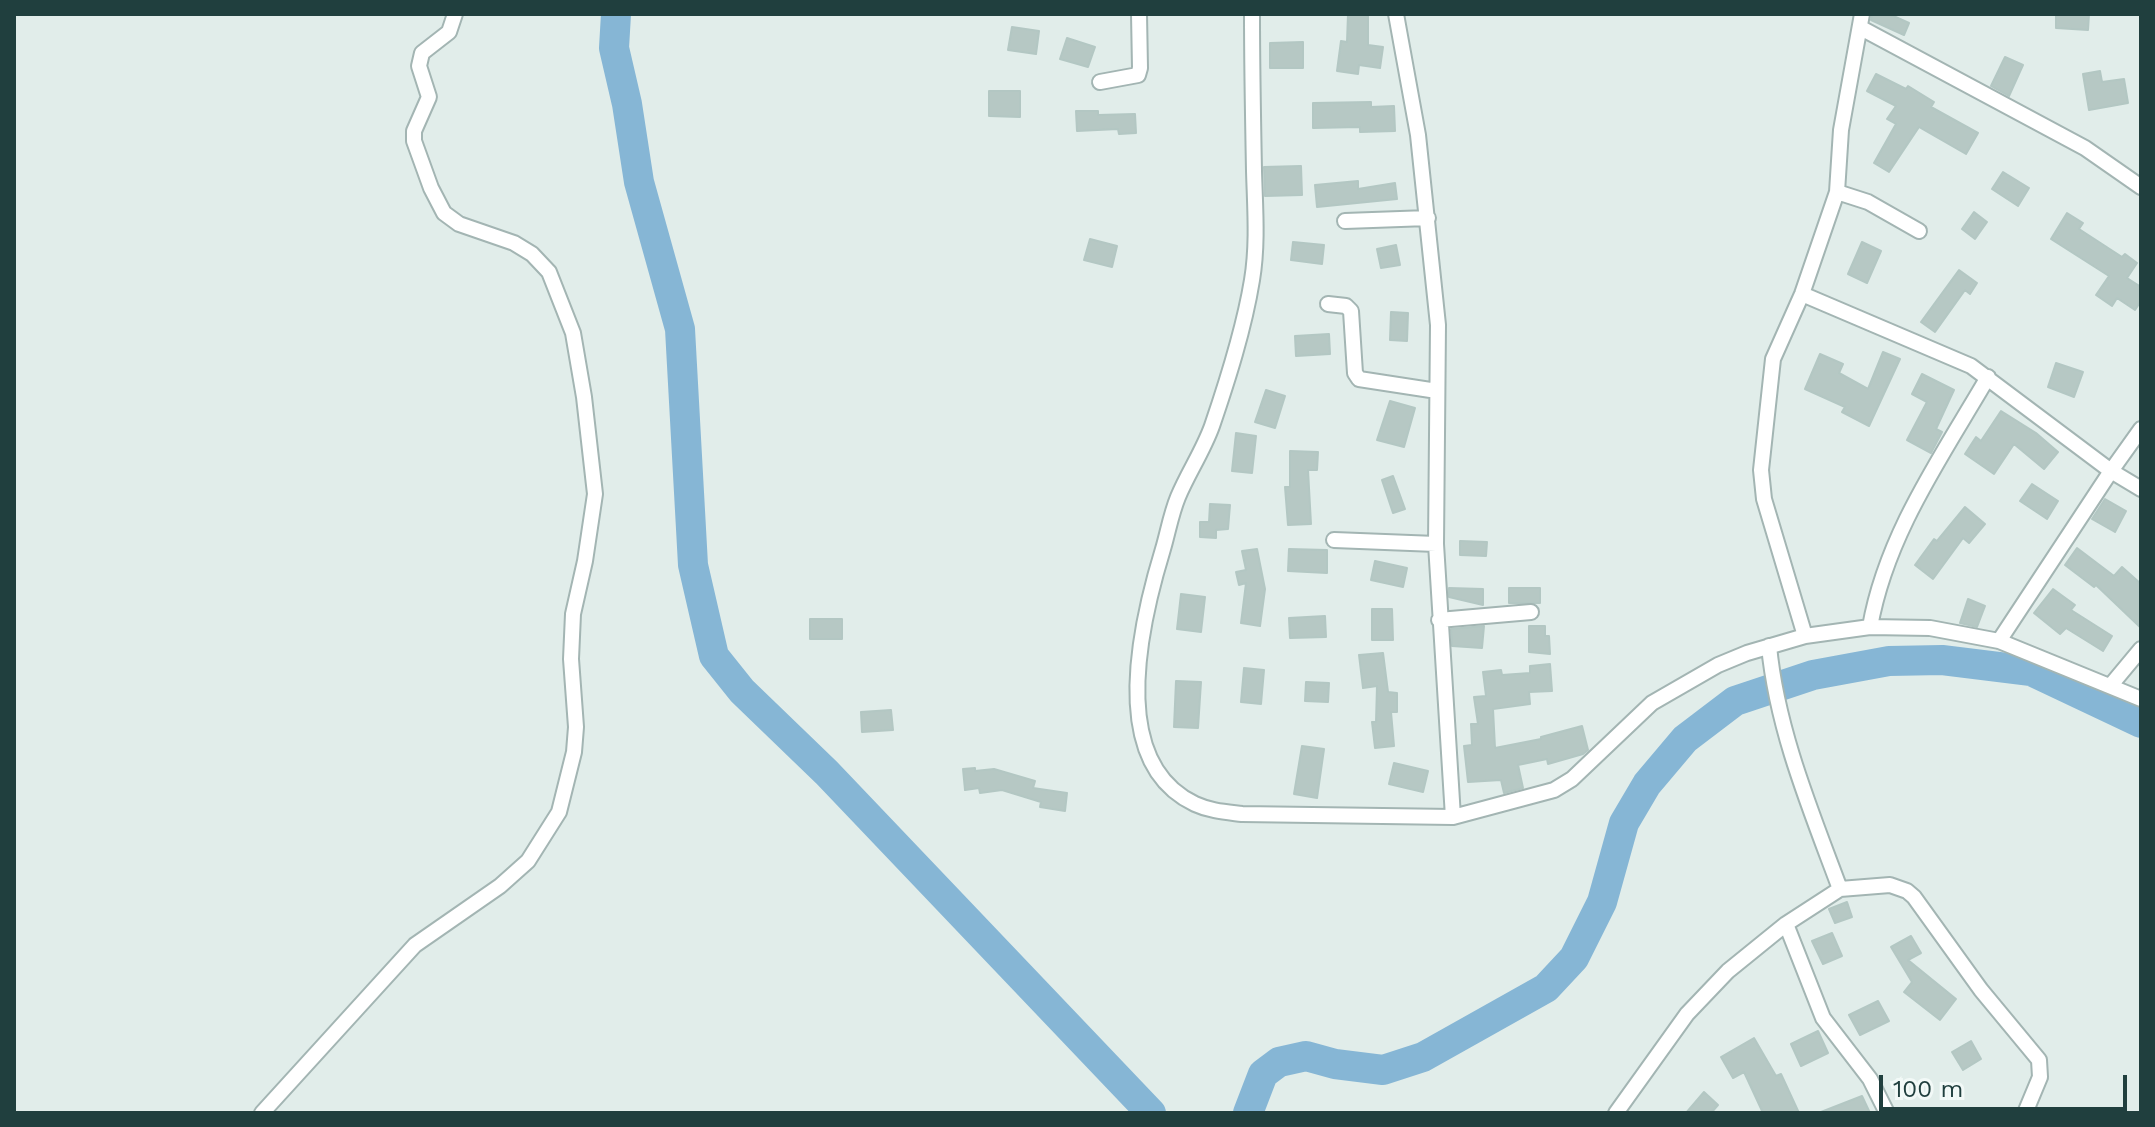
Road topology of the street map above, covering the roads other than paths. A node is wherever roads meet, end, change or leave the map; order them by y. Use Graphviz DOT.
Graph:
graph roads {
  1 [pos="455,14"];
  2 [pos="1139,14"];
  3 [pos="1252,14"];
  4 [pos="1396,14"];
  5 [pos="1861,21"];
  6 [pos="1100,82"];
  7 [pos="2141,187"];
  8 [pos="1837,192"];
  9 [pos="1428,218"];
  10 [pos="1345,221"];
  11 [pos="1919,231"];
  12 [pos="1802,294"];
  13 [pos="1328,304"];
  14 [pos="1988,377"];
  15 [pos="1437,391"];
  16 [pos="2141,429"];
  17 [pos="2111,471"];
  18 [pos="2141,489"];
  19 [pos="1334,540"];
  20 [pos="1436,544"];
  21 [pos="1531,612"];
  22 [pos="1439,620"];
  23 [pos="1870,627"];
  24 [pos="1805,636"];
  25 [pos="1999,641"];
  26 [pos="1769,646"];
  27 [pos="2141,649"];
  28 [pos="2111,685"];
  29 [pos="2141,699"];
  30 [pos="1453,817"];
  31 [pos="1840,889"];
  32 [pos="1786,924"];
  33 [pos="262,1113"];
  34 [pos="1616,1113"];
  35 [pos="1887,1113"];
  36 [pos="2025,1113"];
  1 -- 33 [label="street"];
  2 -- 6 [label="street"];
  3 -- 30 [label="street"];
  4 -- 9 [label="street"];
  5 -- 7 [label="street"];
  5 -- 8 [label="street"];
  8 -- 11 [label="street"];
  8 -- 12 [label="street"];
  9 -- 10 [label="street"];
  9 -- 15 [label="street"];
  12 -- 14 [label="street"];
  12 -- 24 [label="street"];
  13 -- 15 [label="street"];
  14 -- 17 [label="street"];
  14 -- 23 [label="street"];
  15 -- 20 [label="street"];
  16 -- 17 [label="street"];
  17 -- 18 [label="street"];
  17 -- 25 [label="street"];
  19 -- 20 [label="street"];
  20 -- 22 [label="street"];
  21 -- 22 [label="street"];
  22 -- 30 [label="street"];
  23 -- 24 [label="street"];
  23 -- 25 [label="street"];
  24 -- 26 [label="street"];
  25 -- 28 [label="street"];
  26 -- 30 [label="street"];
  26 -- 31 [label="street"];
  27 -- 28 [label="street"];
  28 -- 29 [label="street"];
  31 -- 32 [label="street"];
  31 -- 36 [label="street"];
  32 -- 34 [label="street"];
  32 -- 35 [label="street"];
}
